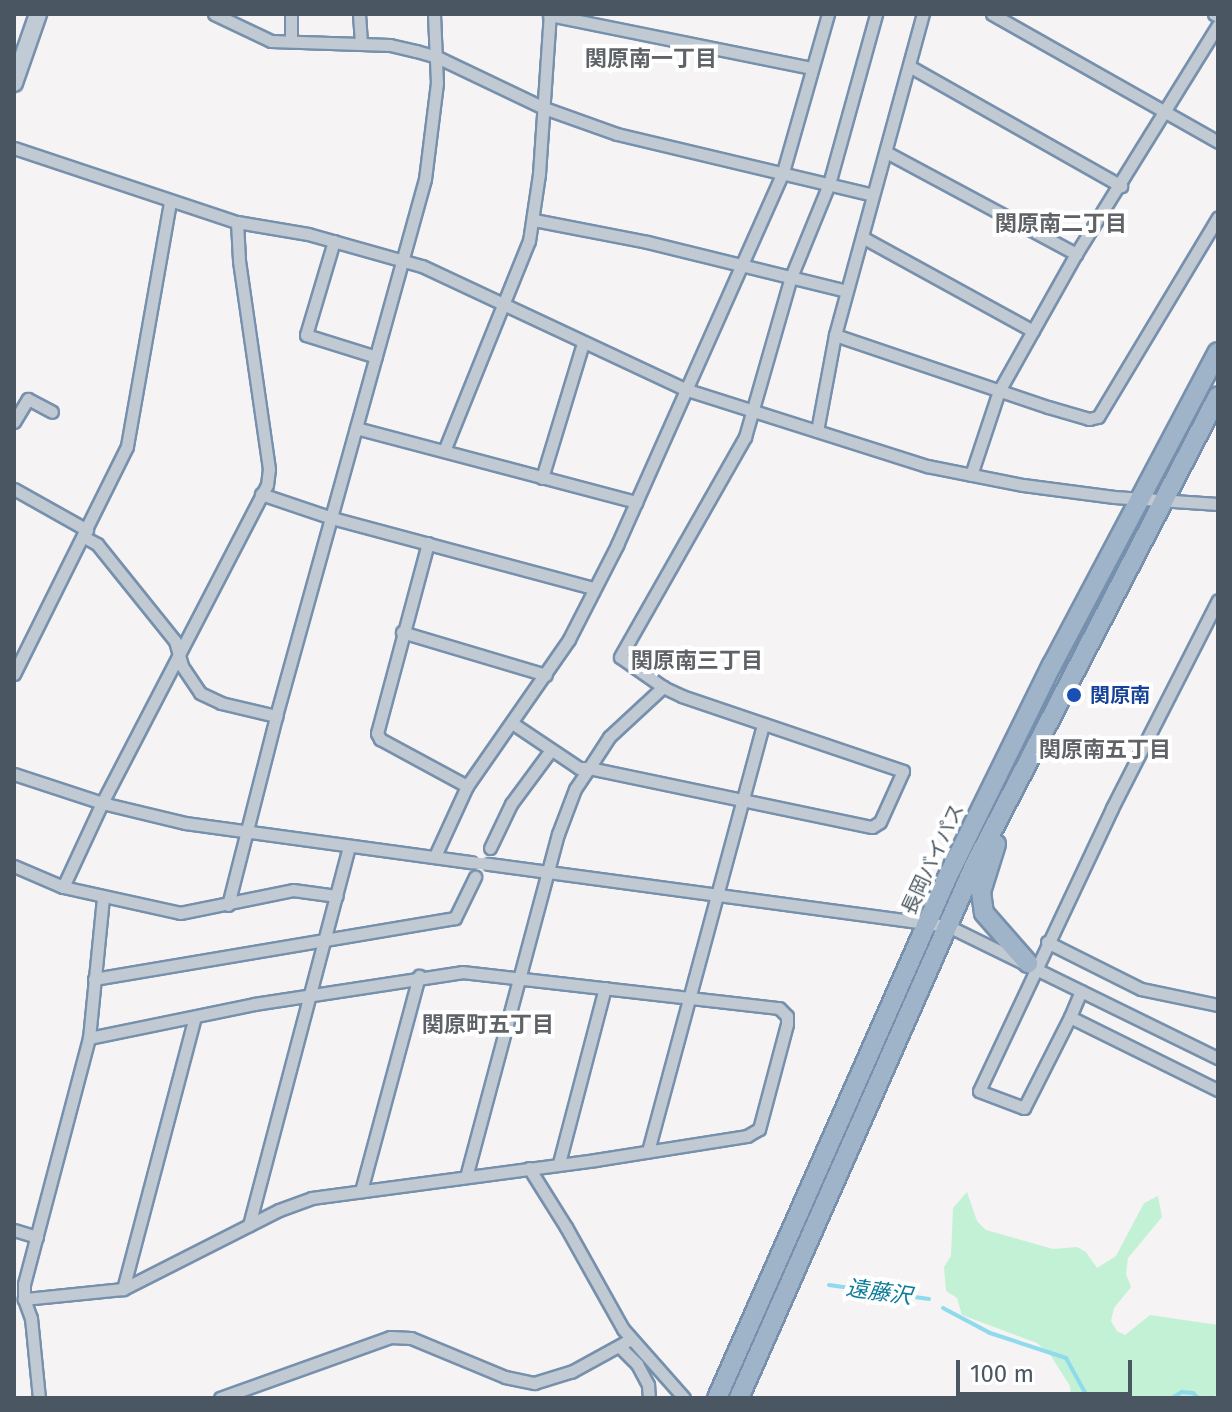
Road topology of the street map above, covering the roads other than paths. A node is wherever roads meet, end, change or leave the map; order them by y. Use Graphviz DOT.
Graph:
graph roads {
  1 [pos="38,14"];
  2 [pos="214,14"];
  3 [pos="291,14"];
  4 [pos="359,14"];
  5 [pos="434,14"];
  6 [pos="828,14"];
  7 [pos="876,14"];
  8 [pos="923,14"];
  9 [pos="992,14"];
  10 [pos="550,15"];
  11 [pos="1218,25"];
  12 [pos="291,41"];
  13 [pos="361,43"];
  14 [pos="437,57"];
  15 [pos="909,66"];
  16 [pos="812,68"];
  17 [pos="14,83"];
  18 [pos="544,108"];
  19 [pos="1164,112"];
  20 [pos="1218,142"];
  21 [pos="14,148"];
  22 [pos="886,152"];
  23 [pos="783,172"];
  24 [pos="829,184"];
  25 [pos="1121,186"];
  26 [pos="873,195"];
  27 [pos="170,202"];
  28 [pos="1218,217"];
  29 [pos="534,220"];
  30 [pos="237,222"];
  31 [pos="862,237"];
  32 [pos="334,241"];
  33 [pos="1076,254"];
  34 [pos="402,261"];
  35 [pos="741,267"];
  36 [pos="791,277"];
  37 [pos="846,291"];
  38 [pos="505,303"];
  39 [pos="1033,331"];
  40 [pos="835,335"];
  41 [pos="583,343"];
  42 [pos="1218,352"];
  43 [pos="376,357"];
  44 [pos="684,389"];
  45 [pos="999,391"];
  46 [pos="1218,396"];
  47 [pos="751,411"];
  48 [pos="52,412"];
  49 [pos="14,422"];
  50 [pos="356,428"];
  51 [pos="817,431"];
  52 [pos="444,451"];
  53 [pos="971,475"];
  54 [pos="542,478"];
  55 [pos="14,489"];
  56 [pos="261,494"];
  57 [pos="1141,498"];
  58 [pos="1162,500"];
  59 [pos="636,502"];
  60 [pos="1218,504"];
  61 [pos="332,518"];
  62 [pos="86,533"];
  63 [pos="428,543"];
  64 [pos="594,588"];
  65 [pos="1218,600"];
  66 [pos="402,632"];
  67 [pos="178,656"];
  68 [pos="14,674"];
  69 [pos="546,675"];
  70 [pos="663,687"];
  71 [pos="276,716"];
  72 [pos="512,723"];
  73 [pos="763,724"];
  74 [pos="551,750"];
  75 [pos="589,768"];
  76 [pos="14,774"];
  77 [pos="1016,784"];
  78 [pos="467,786"];
  79 [pos="740,801"];
  80 [pos="102,803"];
  81 [pos="247,833"];
  82 [pos="349,847"];
  83 [pos="490,848"];
  84 [pos="435,856"];
  85 [pos="14,866"];
  86 [pos="547,872"];
  87 [pos="475,877"];
  88 [pos="63,887"];
  89 [pos="715,893"];
  90 [pos="337,896"];
  91 [pos="103,898"];
  92 [pos="228,905"];
  93 [pos="928,921"];
  94 [pos="948,926"];
  95 [pos="326,939"];
  96 [pos="1047,942"];
  97 [pos="1032,965"];
  98 [pos="419,976"];
  99 [pos="520,976"];
  100 [pos="94,979"];
  101 [pos="605,988"];
  102 [pos="1081,991"];
  103 [pos="310,995"];
  104 [pos="689,997"];
  105 [pos="1218,1005"];
  106 [pos="195,1017"];
  107 [pos="1070,1017"];
  108 [pos="89,1038"];
  109 [pos="1218,1058"];
  110 [pos="1218,1090"];
  111 [pos="648,1151"];
  112 [pos="559,1163"];
  113 [pos="529,1168"];
  114 [pos="466,1177"];
  115 [pos="361,1191"];
  116 [pos="249,1225"];
  117 [pos="14,1230"];
  118 [pos="37,1237"];
  119 [pos="123,1289"];
  120 [pos="24,1299"];
  121 [pos="631,1339"];
  122 [pos="621,1348"];
  123 [pos="39,1398"];
  124 [pos="220,1398"];
  125 [pos="649,1398"];
  126 [pos="684,1398"];
  127 [pos="717,1398"];
  128 [pos="739,1398"];
  1 -- 17 [label="main road"];
  2 -- 12 [label="street"];
  3 -- 12 [label="street"];
  4 -- 13 [label="street"];
  5 -- 14 [label="street"];
  6 -- 16 [label="street"];
  7 -- 24 [label="street"];
  8 -- 15 [label="street"];
  9 -- 19 [label="street"];
  10 -- 16 [label="street"];
  10 -- 18 [label="street"];
  11 -- 19 [label="street"];
  12 -- 13 [label="street"];
  13 -- 14 [label="street"];
  14 -- 18 [label="street"];
  14 -- 34 [label="street"];
  15 -- 22 [label="street"];
  15 -- 25 [label="street"];
  16 -- 23 [label="street"];
  18 -- 23 [label="street"];
  18 -- 29 [label="street"];
  19 -- 20 [label="street"];
  19 -- 25 [label="street"];
  21 -- 27 [label="street"];
  22 -- 26 [label="street"];
  22 -- 33 [label="street"];
  23 -- 24 [label="street"];
  23 -- 35 [label="street"];
  24 -- 26 [label="street"];
  24 -- 36 [label="street"];
  25 -- 33 [label="street"];
  26 -- 31 [label="street"];
  27 -- 30 [label="street"];
  27 -- 62 [label="street"];
  28 -- 45 [label="street"];
  29 -- 35 [label="street"];
  29 -- 38 [label="street"];
  30 -- 32 [label="street"];
  30 -- 56 [label="street"];
  31 -- 37 [label="street"];
  31 -- 39 [label="street"];
  32 -- 34 [label="street"];
  32 -- 43 [label="street"];
  33 -- 39 [label="street"];
  34 -- 38 [label="street"];
  34 -- 43 [label="street"];
  35 -- 36 [label="street"];
  35 -- 44 [label="street"];
  36 -- 37 [label="street"];
  36 -- 47 [label="street"];
  37 -- 40 [label="street"];
  38 -- 41 [label="street"];
  38 -- 52 [label="street"];
  39 -- 45 [label="street"];
  40 -- 45 [label="street"];
  40 -- 51 [label="street"];
  41 -- 44 [label="street"];
  41 -- 54 [label="street"];
  42 -- 57 [label="highway, 長岡バイパス"];
  43 -- 50 [label="street"];
  44 -- 47 [label="street"];
  44 -- 59 [label="street"];
  45 -- 53 [label="street"];
  46 -- 58 [label="highway, 長岡バイパス"];
  47 -- 51 [label="street"];
  47 -- 70 [label="street"];
  48 -- 49 [label="street"];
  50 -- 52 [label="street"];
  50 -- 61 [label="street"];
  51 -- 53 [label="street"];
  52 -- 54 [label="street"];
  53 -- 57 [label="street"];
  54 -- 59 [label="street"];
  55 -- 62 [label="street"];
  56 -- 61 [label="street"];
  56 -- 67 [label="street"];
  57 -- 58 [label="street"];
  57 -- 93 [label="highway, 長岡バイパス"];
  58 -- 60 [label="street"];
  58 -- 77 [label="highway, 長岡バイパス"];
  59 -- 64 [label="street"];
  61 -- 63 [label="street"];
  61 -- 71 [label="street"];
  62 -- 67 [label="street"];
  62 -- 68 [label="street"];
  63 -- 64 [label="street"];
  63 -- 66 [label="street"];
  64 -- 69 [label="street"];
  65 -- 96 [label="street"];
  66 -- 69 [label="street"];
  66 -- 78 [label="street"];
  67 -- 71 [label="street"];
  67 -- 80 [label="street"];
  69 -- 72 [label="street"];
  70 -- 73 [label="street"];
  70 -- 75 [label="street"];
  71 -- 81 [label="street"];
  72 -- 74 [label="street"];
  72 -- 78 [label="street"];
  73 -- 79 [label="street"];
  73 -- 79 [label="street"];
  74 -- 75 [label="street"];
  74 -- 83 [label="street"];
  75 -- 79 [label="street"];
  75 -- 86 [label="street"];
  76 -- 80 [label="street"];
  77 -- 94 [label="highway, 長岡バイパス"];
  77 -- 97 [label="highway"];
  78 -- 84 [label="street"];
  79 -- 89 [label="street"];
  80 -- 81 [label="street"];
  80 -- 88 [label="street"];
  81 -- 82 [label="street"];
  81 -- 92 [label="street"];
  82 -- 84 [label="street"];
  82 -- 90 [label="street"];
  84 -- 86 [label="street, bridge"];
  85 -- 88 [label="street"];
  86 -- 89 [label="street"];
  86 -- 99 [label="street"];
  87 -- 95 [label="street"];
  88 -- 91 [label="street"];
  89 -- 93 [label="street"];
  89 -- 104 [label="street"];
  90 -- 92 [label="street"];
  90 -- 95 [label="street"];
  91 -- 92 [label="street"];
  91 -- 100 [label="street"];
  93 -- 94 [label="street"];
  93 -- 127 [label="highway, 長岡バイパス"];
  94 -- 97 [label="street"];
  94 -- 128 [label="highway, 長岡バイパス"];
  95 -- 100 [label="street"];
  95 -- 103 [label="street"];
  96 -- 97 [label="street"];
  96 -- 105 [label="street"];
  97 -- 102 [label="street"];
  97 -- 107 [label="street"];
  98 -- 99 [label="street"];
  98 -- 103 [label="street"];
  98 -- 115 [label="street"];
  99 -- 101 [label="street"];
  99 -- 114 [label="street"];
  100 -- 108 [label="street"];
  101 -- 104 [label="street"];
  101 -- 112 [label="street"];
  102 -- 107 [label="street"];
  102 -- 109 [label="street"];
  103 -- 106 [label="street"];
  103 -- 116 [label="street"];
  104 -- 111 [label="street"];
  104 -- 111 [label="street"];
  106 -- 108 [label="street"];
  106 -- 119 [label="street"];
  107 -- 110 [label="street"];
  108 -- 118 [label="street"];
  111 -- 112 [label="street"];
  112 -- 113 [label="street"];
  113 -- 114 [label="street"];
  113 -- 121 [label="street"];
  114 -- 115 [label="street"];
  115 -- 116 [label="street"];
  116 -- 119 [label="street"];
  117 -- 118 [label="street"];
  118 -- 120 [label="street"];
  119 -- 120 [label="street"];
  120 -- 123 [label="street"];
  121 -- 122 [label="street"];
  121 -- 126 [label="street"];
  122 -- 124 [label="street"];
  122 -- 125 [label="street"];
}
